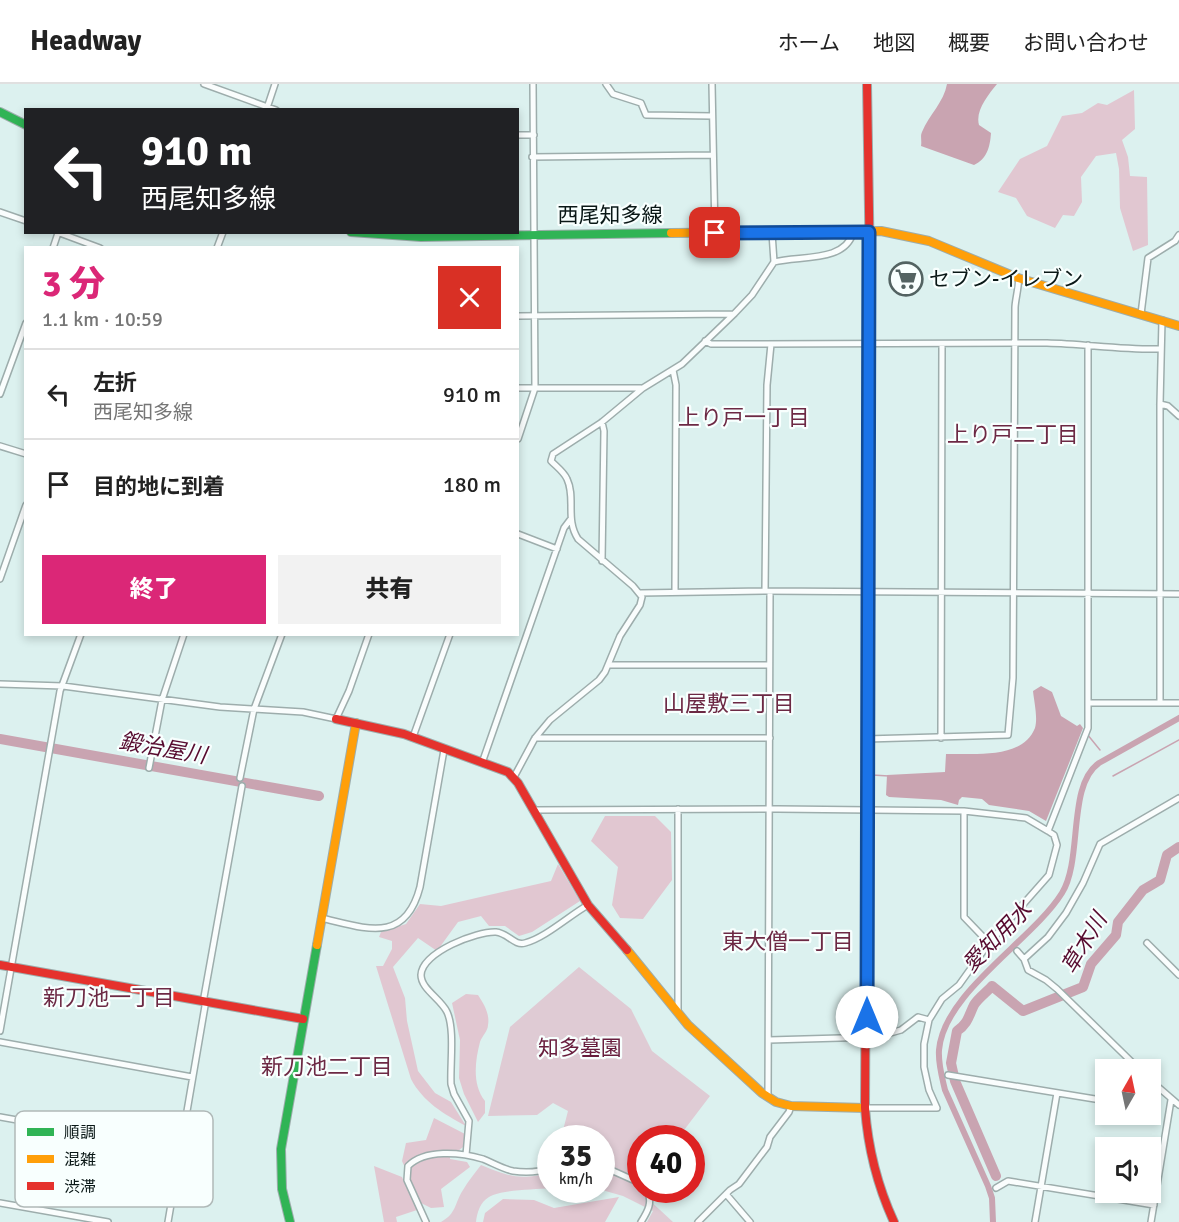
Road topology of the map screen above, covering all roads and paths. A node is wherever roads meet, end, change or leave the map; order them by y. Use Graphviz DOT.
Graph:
graph roads {
  1 [pos="204,84"];
  2 [pos="275,84"];
  3 [pos="533,84"];
  4 [pos="606,84"];
  5 [pos="712,84"];
  6 [pos="867,84"];
  7 [pos="267,108"];
  8 [pos="0,112"];
  9 [pos="712,116"];
  10 [pos="24,124"];
  11 [pos="519,135"];
  12 [pos="534,135"];
  13 [pos="713,155"];
  14 [pos="532,157"];
  15 [pos="0,212"];
  16 [pos="24,220"];
  17 [pos="772,232"];
  18 [pos="869,232"];
  19 [pos="715,233"];
  20 [pos="853,233"];
  21 [pos="61,234"];
  22 [pos="362,234"];
  23 [pos="533,234"];
  24 [pos="1179,235"];
  25 [pos="94,246"];
  26 [pos="774,262"];
  27 [pos="1018,278"];
  28 [pos="734,314"];
  29 [pos="1141,314"];
  30 [pos="519,316"];
  31 [pos="535,316"];
  32 [pos="1162,320"];
  33 [pos="1179,326"];
  34 [pos="24,328"];
  35 [pos="705,341"];
  36 [pos="1015,343"];
  37 [pos="771,344"];
  38 [pos="868,344"];
  39 [pos="942,344"];
  40 [pos="1088,345"];
  41 [pos="1161,349"];
  42 [pos="673,370"];
  43 [pos="519,388"];
  44 [pos="535,388"];
  45 [pos="643,388"];
  46 [pos="0,394"];
  47 [pos="1160,404"];
  48 [pos="1179,416"];
  49 [pos="602,422"];
  50 [pos="519,436"];
  51 [pos="0,446"];
  52 [pos="24,453"];
  53 [pos="24,511"];
  54 [pos="570,520"];
  55 [pos="519,534"];
  56 [pos="557,549"];
  57 [pos="603,561"];
  58 [pos="0,579"];
  59 [pos="675,591"];
  60 [pos="768,592"];
  61 [pos="867,592"];
  62 [pos="640,593"];
  63 [pos="941,594"];
  64 [pos="1014,594"];
  65 [pos="1087,594"];
  66 [pos="1159,594"];
  67 [pos="1179,594"];
  68 [pos="80,636"];
  69 [pos="183,636"];
  70 [pos="281,636"];
  71 [pos="368,636"];
  72 [pos="449,636"];
  73 [pos="609,665"];
  74 [pos="769,665"];
  75 [pos="0,684"];
  76 [pos="63,686"];
  77 [pos="162,700"];
  78 [pos="1088,703"];
  79 [pos="1160,703"];
  80 [pos="1179,703"];
  81 [pos="254,709"];
  82 [pos="336,719"];
  83 [pos="356,723"];
  84 [pos="413,737"];
  85 [pos="535,738"];
  86 [pos="770,738"];
  87 [pos="941,738"];
  88 [pos="866,740"];
  89 [pos="444,750"];
  90 [pos="482,763"];
  91 [pos="149,766"];
  92 [pos="514,777"];
  93 [pos="240,778"];
  94 [pos="242,786"];
  95 [pos="1179,798"];
  96 [pos="678,809"];
  97 [pos="770,809"];
  98 [pos="867,809"];
  99 [pos="534,810"];
  100 [pos="964,811"];
  101 [pos="1048,831"];
  102 [pos="588,905"];
  103 [pos="321,918"];
  104 [pos="990,943"];
  105 [pos="1147,943"];
  106 [pos="1017,951"];
  107 [pos="1024,959"];
  108 [pos="0,965"];
  109 [pos="12,967"];
  110 [pos="1179,975"];
  111 [pos="205,1001"];
  112 [pos="678,1013"];
  113 [pos="303,1019"];
  114 [pos="929,1020"];
  115 [pos="0,1031"];
  116 [pos="866,1037"];
  117 [pos="769,1040"];
  118 [pos="0,1042"];
  119 [pos="1126,1059"];
  120 [pos="948,1075"];
  121 [pos="192,1077"];
  122 [pos="1161,1090"];
  123 [pos="1057,1093"];
  124 [pos="768,1096"];
  125 [pos="1095,1099"];
  126 [pos="1171,1100"];
  127 [pos="790,1106"];
  128 [pos="1179,1106"];
  129 [pos="865,1108"];
  130 [pos="186,1111"];
  131 [pos="0,1117"];
  132 [pos="15,1120"];
  133 [pos="466,1155"];
  134 [pos="537,1171"];
  135 [pos="1041,1187"];
  136 [pos="996,1188"];
  137 [pos="726,1194"];
  138 [pos="0,1203"];
  139 [pos="650,1203"];
  140 [pos="1154,1205"];
  141 [pos="15,1206"];
  142 [pos="23,1207"];
  143 [pos="170,1207"];
  144 [pos="108,1222"];
  145 [pos="168,1222"];
  146 [pos="290,1222"];
  147 [pos="426,1222"];
  148 [pos="641,1222"];
  149 [pos="698,1222"];
  150 [pos="750,1222"];
  151 [pos="894,1222"];
  152 [pos="1035,1222"];
  153 [pos="1151,1222"];
  1 -- 7 [label="street"];
  2 -- 7 [label="street"];
  3 -- 12 [label="street"];
  4 -- 9 [label="street"];
  5 -- 9 [label="street"];
  6 -- 18 [label="street"];
  8 -- 10 [label="street"];
  9 -- 13 [label="street"];
  11 -- 12 [label="street"];
  12 -- 14 [label="street"];
  13 -- 14 [label="street"];
  13 -- 19 [label="street"];
  14 -- 23 [label="street"];
  15 -- 16 [label="street"];
  17 -- 19 [label="street, 西尾知多線"];
  17 -- 20 [label="street, 西尾知多線"];
  17 -- 26 [label="street"];
  18 -- 20 [label="street, 西尾知多線"];
  18 -- 27 [label="street, 西尾知多線"];
  18 -- 38 [label="street"];
  19 -- 23 [label="street, 西尾知多線"];
  20 -- 26 [label="street"];
  21 -- 25 [label="street"];
  22 -- 23 [label="street, 西尾知多線"];
  23 -- 31 [label="street"];
  24 -- 29 [label="street"];
  26 -- 28 [label="street"];
  27 -- 29 [label="street, 西尾知多線"];
  27 -- 36 [label="street"];
  28 -- 31 [label="street"];
  28 -- 35 [label="street"];
  29 -- 32 [label="street, 西尾知多線"];
  30 -- 31 [label="street"];
  31 -- 44 [label="street"];
  32 -- 33 [label="street, 西尾知多線"];
  32 -- 41 [label="street"];
  34 -- 46 [label="street"];
  35 -- 37 [label="street"];
  35 -- 42 [label="street"];
  36 -- 39 [label="street"];
  36 -- 40 [label="street"];
  36 -- 64 [label="street"];
  37 -- 38 [label="street"];
  37 -- 60 [label="street"];
  38 -- 39 [label="street"];
  38 -- 61 [label="street"];
  39 -- 63 [label="street"];
  40 -- 41 [label="street"];
  40 -- 65 [label="street"];
  41 -- 47 [label="street"];
  42 -- 45 [label="street"];
  42 -- 59 [label="street"];
  43 -- 44 [label="street"];
  44 -- 45 [label="street"];
  44 -- 50 [label="street"];
  45 -- 49 [label="street"];
  47 -- 48 [label="street"];
  47 -- 66 [label="street"];
  49 -- 54 [label="street"];
  49 -- 57 [label="street"];
  51 -- 52 [label="street"];
  53 -- 58 [label="street"];
  54 -- 56 [label="street"];
  54 -- 57 [label="street"];
  55 -- 56 [label="street"];
  56 -- 90 [label="street"];
  57 -- 62 [label="street"];
  59 -- 60 [label="street"];
  59 -- 62 [label="street"];
  60 -- 61 [label="street"];
  60 -- 74 [label="street"];
  61 -- 63 [label="street"];
  61 -- 88 [label="street"];
  62 -- 73 [label="street"];
  63 -- 64 [label="street"];
  63 -- 87 [label="street"];
  64 -- 65 [label="street"];
  64 -- 87 [label="street"];
  65 -- 66 [label="street"];
  65 -- 78 [label="street"];
  66 -- 67 [label="street"];
  66 -- 79 [label="street"];
  68 -- 76 [label="street"];
  69 -- 77 [label="street"];
  70 -- 81 [label="street"];
  71 -- 82 [label="street"];
  72 -- 84 [label="street"];
  73 -- 74 [label="street"];
  73 -- 85 [label="street"];
  74 -- 86 [label="street"];
  75 -- 76 [label="street"];
  76 -- 77 [label="street"];
  76 -- 109 [label="street"];
  77 -- 81 [label="street"];
  77 -- 91 [label="street"];
  78 -- 79 [label="street"];
  78 -- 101 [label="street"];
  79 -- 80 [label="street"];
  81 -- 82 [label="street"];
  81 -- 93 [label="street"];
  82 -- 83 [label="street"];
  83 -- 84 [label="street"];
  83 -- 103 [label="street"];
  84 -- 89 [label="street"];
  85 -- 86 [label="street"];
  85 -- 92 [label="street"];
  86 -- 97 [label="street"];
  87 -- 88 [label="street"];
  88 -- 98 [label="street"];
  89 -- 90 [label="street"];
  89 -- 103 [label="street"];
  90 -- 92 [label="street"];
  92 -- 99 [label="street"];
  94 -- 111 [label="street"];
  95 -- 107 [label="street"];
  96 -- 97 [label="street"];
  96 -- 99 [label="street"];
  96 -- 112 [label="street"];
  97 -- 98 [label="street"];
  97 -- 117 [label="street"];
  98 -- 100 [label="street"];
  98 -- 116 [label="street"];
  99 -- 102 [label="street"];
  100 -- 101 [label="street"];
  100 -- 104 [label="street"];
  101 -- 104 [label="street"];
  102 -- 112 [label="street"];
  102 -- 133 [label="street"];
  103 -- 113 [label="street"];
  104 -- 114 [label="street"];
  105 -- 110 [label="street"];
  106 -- 107 [label="street"];
  107 -- 119 [label="street"];
  108 -- 109 [label="street"];
  109 -- 111 [label="street"];
  109 -- 115 [label="street"];
  111 -- 113 [label="street"];
  111 -- 121 [label="street"];
  112 -- 124 [label="street"];
  113 -- 146 [label="street"];
  114 -- 116 [label="street"];
  114 -- 129 [label="street"];
  116 -- 117 [label="street"];
  116 -- 129 [label="street"];
  117 -- 124 [label="street"];
  118 -- 121 [label="street"];
  120 -- 123 [label="street"];
  121 -- 130 [label="street"];
  122 -- 126 [label="street"];
  123 -- 125 [label="street"];
  123 -- 135 [label="street"];
  124 -- 127 [label="street"];
  126 -- 128 [label="street"];
  126 -- 140 [label="street"];
  127 -- 129 [label="street"];
  127 -- 137 [label="street"];
  129 -- 151 [label="street"];
  131 -- 132 [label="street"];
  133 -- 134 [label="street"];
  133 -- 147 [label="street"];
  135 -- 136 [label="street"];
  135 -- 140 [label="street"];
  135 -- 152 [label="street"];
  137 -- 149 [label="street"];
  137 -- 150 [label="street"];
  138 -- 141 [label="street"];
  139 -- 148 [label="street"];
  140 -- 153 [label="street"];
  142 -- 144 [label="street"];
  143 -- 145 [label="street"];
}
